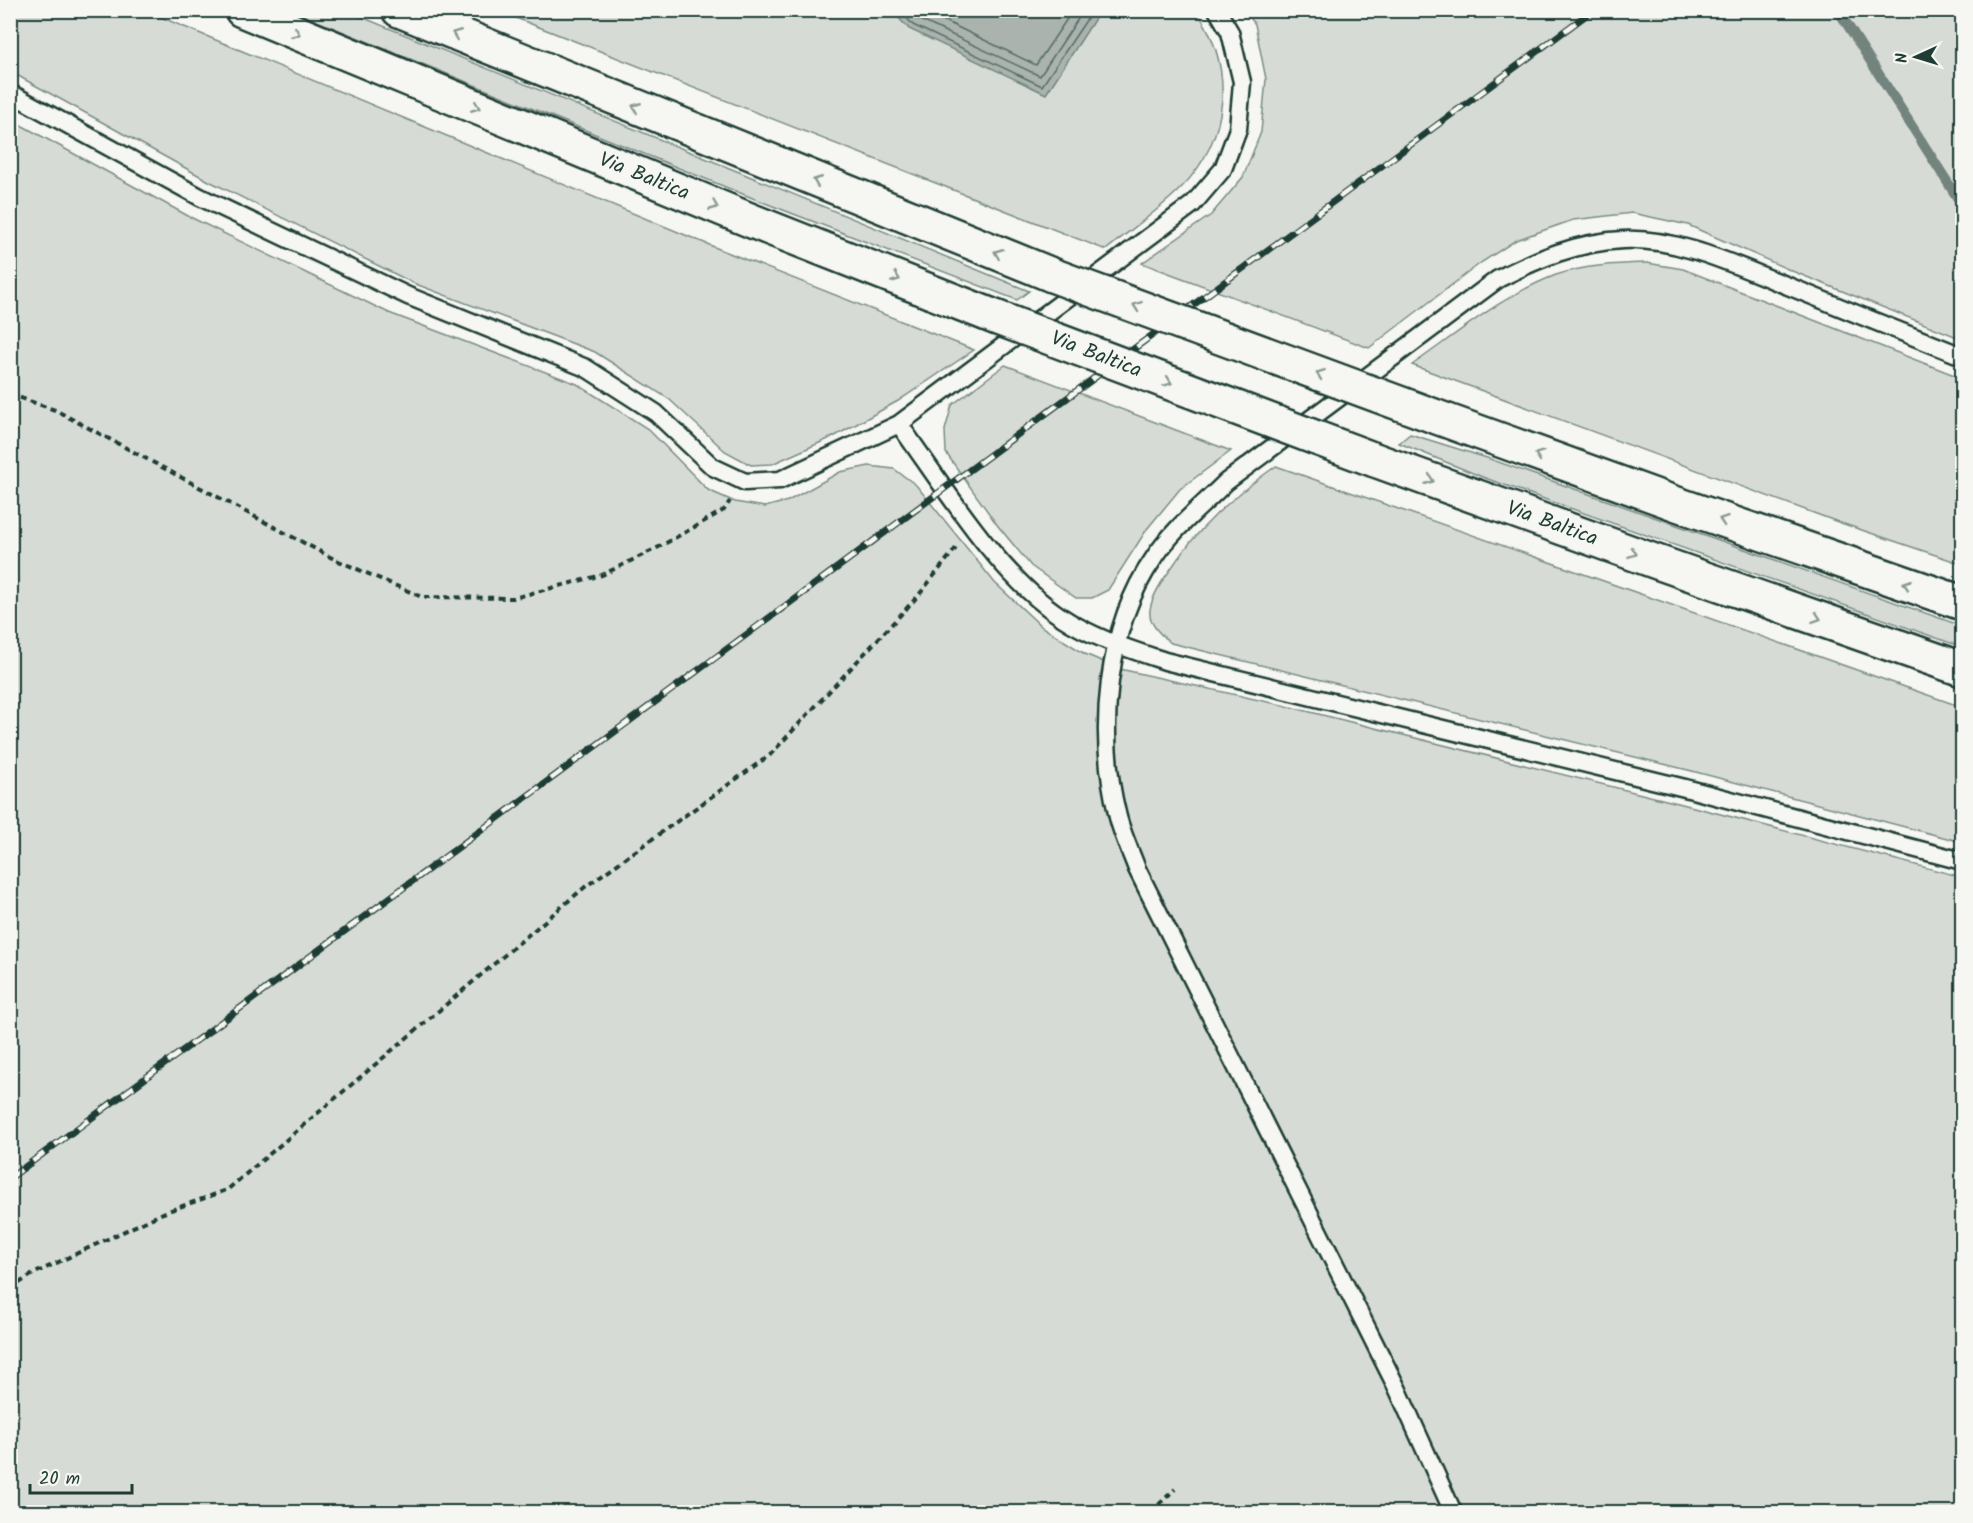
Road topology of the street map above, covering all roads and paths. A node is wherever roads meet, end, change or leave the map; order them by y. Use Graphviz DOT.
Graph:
graph roads {
  1 [pos="242,10"];
  2 [pos="399,10"];
  3 [pos="1217,10"];
  4 [pos="10,93"];
  5 [pos="1962,356"];
  6 [pos="10,394"];
  7 [pos="899,424"];
  8 [pos="745,482"];
  9 [pos="974,526"];
  10 [pos="1962,603"];
  11 [pos="1116,645"];
  12 [pos="1962,669"];
  13 [pos="1962,861"];
  14 [pos="10,1289"];
  15 [pos="1175,1489"];
  16 [pos="1151,1512"];
  17 [pos="1453,1512"];
  1 -- 12 [label="highway, Via Baltica, one-way, bridge"];
  10 -- 2 [label="highway, one-way, bridge"];
  3 -- 7 [label="lane"];
  4 -- 8 [label="lane"];
  5 -- 11 [label="lane"];
  6 -- 8 [label="path"];
  7 -- 8 [label="lane"];
  7 -- 9 [label="lane"];
  9 -- 11 [label="lane"];
  9 -- 14 [label="path"];
  11 -- 13 [label="lane"];
  11 -- 17 [label="lane"];
  15 -- 16 [label="path"];
}
